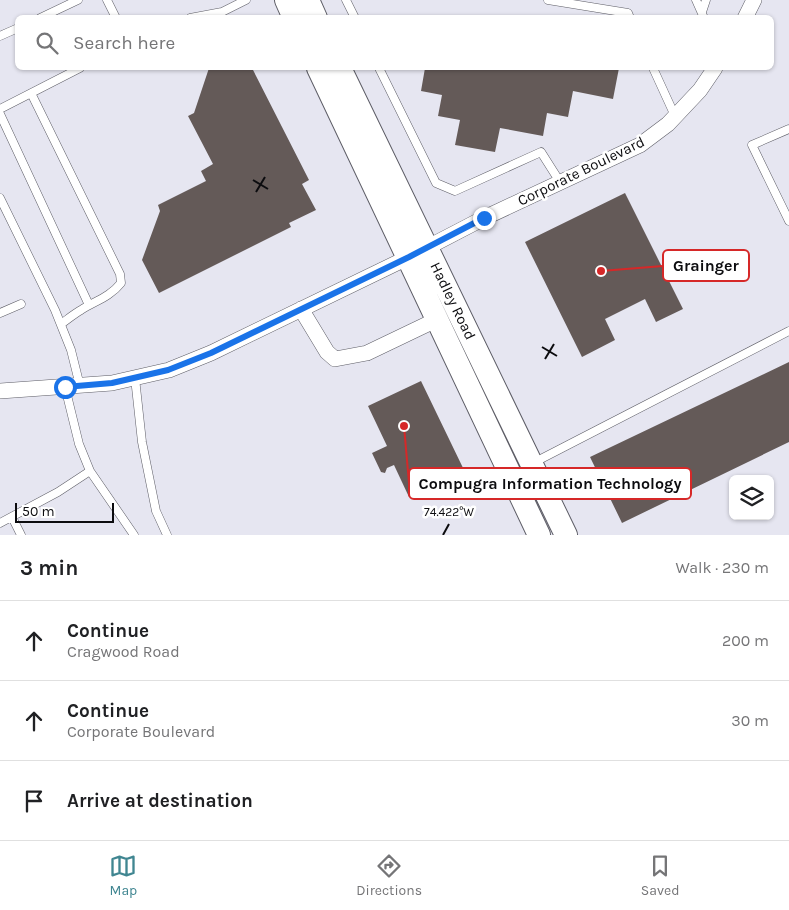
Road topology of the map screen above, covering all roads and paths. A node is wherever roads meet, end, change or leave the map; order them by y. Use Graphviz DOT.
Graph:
graph roads {
  1 [pos="78,0"];
  2 [pos="107,0"];
  3 [pos="246,0"];
  4 [pos="286,0"];
  5 [pos="308,0"];
  6 [pos="346,0"];
  7 [pos="548,0"];
  8 [pos="696,0"];
  9 [pos="706,0"];
  10 [pos="754,0"];
  11 [pos="46,15"];
  12 [pos="114,15"];
  13 [pos="206,15"];
  14 [pos="293,15"];
  15 [pos="315,15"];
  16 [pos="354,15"];
  17 [pos="629,15"];
  18 [pos="703,15"];
  19 [pos="746,15"];
  20 [pos="15,29"];
  21 [pos="0,36"];
  22 [pos="76,70"];
  23 [pos="319,70"];
  24 [pos="341,70"];
  25 [pos="380,70"];
  26 [pos="654,70"];
  27 [pos="714,70"];
  28 [pos="31,93"];
  29 [pos="0,109"];
  30 [pos="0,114"];
  31 [pos="675,116"];
  32 [pos="789,129"];
  33 [pos="560,182"];
  34 [pos="0,198"];
  35 [pos="789,221"];
  36 [pos="418,252"];
  37 [pos="20,304"];
  38 [pos="90,305"];
  39 [pos="301,309"];
  40 [pos="0,314"];
  41 [pos="438,319"];
  42 [pos="61,324"];
  43 [pos="789,331"];
  44 [pos="135,378"];
  45 [pos="72,386"];
  46 [pos="0,391"];
  47 [pos="532,463"];
  48 [pos="90,471"];
  49 [pos="12,517"];
  50 [pos="0,523"];
  51 [pos="21,535"];
  52 [pos="134,535"];
  53 [pos="168,535"];
  54 [pos="539,535"];
  55 [pos="566,535"];
  1 -- 11 [label="lane"];
  2 -- 12 [label="lane"];
  3 -- 13 [label="lane"];
  4 -- 14 [label="main road"];
  5 -- 15 [label="main road"];
  6 -- 16 [label="lane"];
  7 -- 17 [label="lane"];
  8 -- 18 [label="lane"];
  9 -- 18 [label="lane"];
  10 -- 19 [label="street"];
  20 -- 21 [label="lane"];
  22 -- 28 [label="lane"];
  23 -- 36 [label="main road, Hadley Road"];
  24 -- 36 [label="main road, Hadley Road"];
  25 -- 33 [label="lane"];
  26 -- 31 [label="lane"];
  27 -- 31 [label="street, Corporate Boulevard"];
  28 -- 29 [label="lane"];
  28 -- 38 [label="lane"];
  30 -- 38 [label="lane"];
  31 -- 33 [label="street, Corporate Boulevard"];
  32 -- 35 [label="lane"];
  33 -- 36 [label="street, Corporate Boulevard"];
  34 -- 42 [label="lane"];
  36 -- 39 [label="street, Corporate Boulevard"];
  36 -- 41 [label="main road, Hadley Road"];
  36 -- 47 [label="main road, Hadley Road"];
  37 -- 40 [label="lane"];
  38 -- 42 [label="lane"];
  39 -- 41 [label="street"];
  39 -- 44 [label="street, Corporate Boulevard"];
  41 -- 54 [label="main road, Hadley Road"];
  42 -- 45 [label="lane"];
  43 -- 47 [label="lane"];
  44 -- 45 [label="street, Corporate Boulevard"];
  44 -- 53 [label="lane"];
  45 -- 46 [label="street, Corporate Boulevard"];
  45 -- 48 [label="lane"];
  47 -- 55 [label="main road, Hadley Road"];
  48 -- 49 [label="lane"];
  48 -- 52 [label="lane"];
  49 -- 50 [label="lane"];
  49 -- 51 [label="lane"];
}
